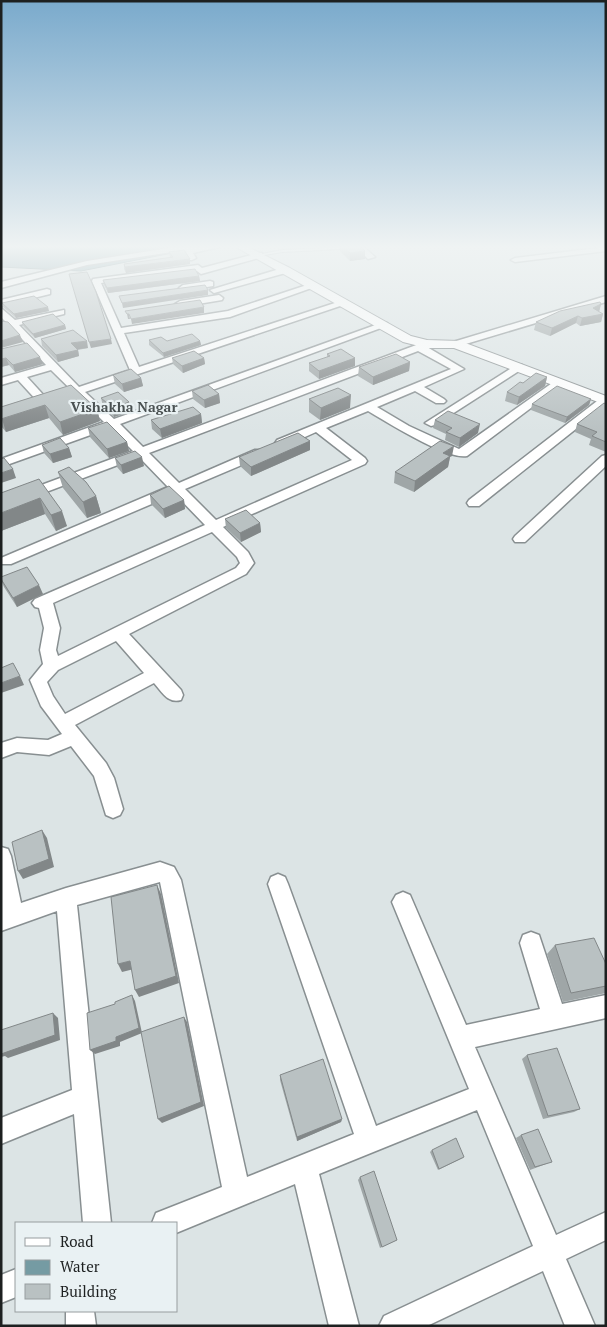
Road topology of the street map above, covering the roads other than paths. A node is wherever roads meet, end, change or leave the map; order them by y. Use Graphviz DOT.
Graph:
graph roads {
  1 [pos="113,309"];
  2 [pos="227,309"];
  3 [pos="245,309"];
  4 [pos="326,309"];
  5 [pos="355,309"];
  6 [pos="573,309"];
  7 [pos="1,311"];
  8 [pos="61,312"];
  9 [pos="230,314"];
  10 [pos="14,323"];
  11 [pos="384,325"];
  12 [pos="1,327"];
  13 [pos="118,331"];
  14 [pos="456,344"];
  15 [pos="423,346"];
  16 [pos="52,366"];
  17 [pos="518,367"];
  18 [pos="136,371"];
  19 [pos="20,376"];
  20 [pos="1,382"];
  21 [pos="559,383"];
  22 [pos="416,387"];
  23 [pos="74,392"];
  24 [pos="606,400"];
  25 [pos="440,401"];
  26 [pos="44,402"];
  27 [pos="369,407"];
  28 [pos="112,423"];
  29 [pos="431,423"];
  30 [pos="318,428"];
  31 [pos="139,452"];
  32 [pos="606,460"];
  33 [pos="1,463"];
  34 [pos="175,488"];
  35 [pos="474,503"];
  36 [pos="1,505"];
  37 [pos="214,526"];
  38 [pos="520,539"];
  39 [pos="6,560"];
  40 [pos="118,633"];
  41 [pos="52,666"];
  42 [pos="156,674"];
  43 [pos="175,695"];
  44 [pos="69,730"];
  45 [pos="1,751"];
  46 [pos="113,809"];
  47 [pos="1,856"];
  48 [pos="278,884"];
  49 [pos="66,898"];
  50 [pos="403,902"];
  51 [pos="7,918"];
  52 [pos="531,943"];
  53 [pos="606,1006"];
  54 [pos="554,1017"];
  55 [pos="461,1038"];
  56 [pos="484,1095"];
  57 [pos="84,1098"];
  58 [pos="1,1131"];
  59 [pos="369,1141"];
  60 [pos="304,1167"];
  61 [pos="237,1194"];
  62 [pos="97,1222"];
  63 [pos="168,1222"];
  64 [pos="606,1226"];
  65 [pos="549,1253"];
  66 [pos="15,1283"];
  67 [pos="1,1289"];
  68 [pos="80,1312"];
  69 [pos="81,1326"];
  70 [pos="344,1326"];
  71 [pos="394,1326"];
  72 [pos="580,1326"];
  1 -- 13 [label="street"];
  2 -- 9 [label="street"];
  3 -- 9 [label="street"];
  4 -- 18 [label="street"];
  5 -- 11 [label="street"];
  6 -- 14 [label="street"];
  7 -- 10 [label="street"];
  8 -- 10 [label="street"];
  9 -- 13 [label="street"];
  10 -- 12 [label="street"];
  10 -- 16 [label="street"];
  11 -- 15 [label="street"];
  11 -- 28 [label="street"];
  13 -- 18 [label="street"];
  14 -- 15 [label="street"];
  14 -- 17 [label="street"];
  15 -- 22 [label="street"];
  15 -- 31 [label="street"];
  16 -- 19 [label="street"];
  16 -- 23 [label="street"];
  17 -- 21 [label="street"];
  17 -- 29 [label="street"];
  18 -- 23 [label="street"];
  19 -- 20 [label="street"];
  19 -- 26 [label="street"];
  21 -- 24 [label="street"];
  21 -- 27 [label="street"];
  22 -- 25 [label="street"];
  22 -- 27 [label="street"];
  23 -- 28 [label="street"];
  24 -- 35 [label="street"];
  27 -- 30 [label="street"];
  28 -- 31 [label="street"];
  28 -- 33 [label="street"];
  30 -- 34 [label="street"];
  30 -- 37 [label="street"];
  31 -- 34 [label="street"];
  31 -- 36 [label="street"];
  32 -- 38 [label="street"];
  34 -- 37 [label="street"];
  34 -- 39 [label="street"];
  37 -- 40 [label="street"];
  37 -- 41 [label="street"];
  40 -- 41 [label="street"];
  40 -- 42 [label="street"];
  41 -- 44 [label="street"];
  42 -- 43 [label="street"];
  42 -- 44 [label="street"];
  44 -- 45 [label="street"];
  44 -- 46 [label="street"];
  47 -- 51 [label="street"];
  48 -- 59 [label="street"];
  49 -- 51 [label="street"];
  49 -- 57 [label="street"];
  49 -- 61 [label="street"];
  50 -- 55 [label="street"];
  52 -- 54 [label="street"];
  53 -- 54 [label="street"];
  54 -- 55 [label="street"];
  55 -- 56 [label="street"];
  56 -- 59 [label="street"];
  56 -- 65 [label="street"];
  57 -- 58 [label="street"];
  57 -- 62 [label="street"];
  59 -- 60 [label="street"];
  60 -- 61 [label="street"];
  60 -- 70 [label="street"];
  61 -- 63 [label="street"];
  64 -- 65 [label="street"];
  65 -- 71 [label="street"];
  65 -- 72 [label="street"];
  66 -- 67 [label="street"];
  68 -- 69 [label="street"];
}
